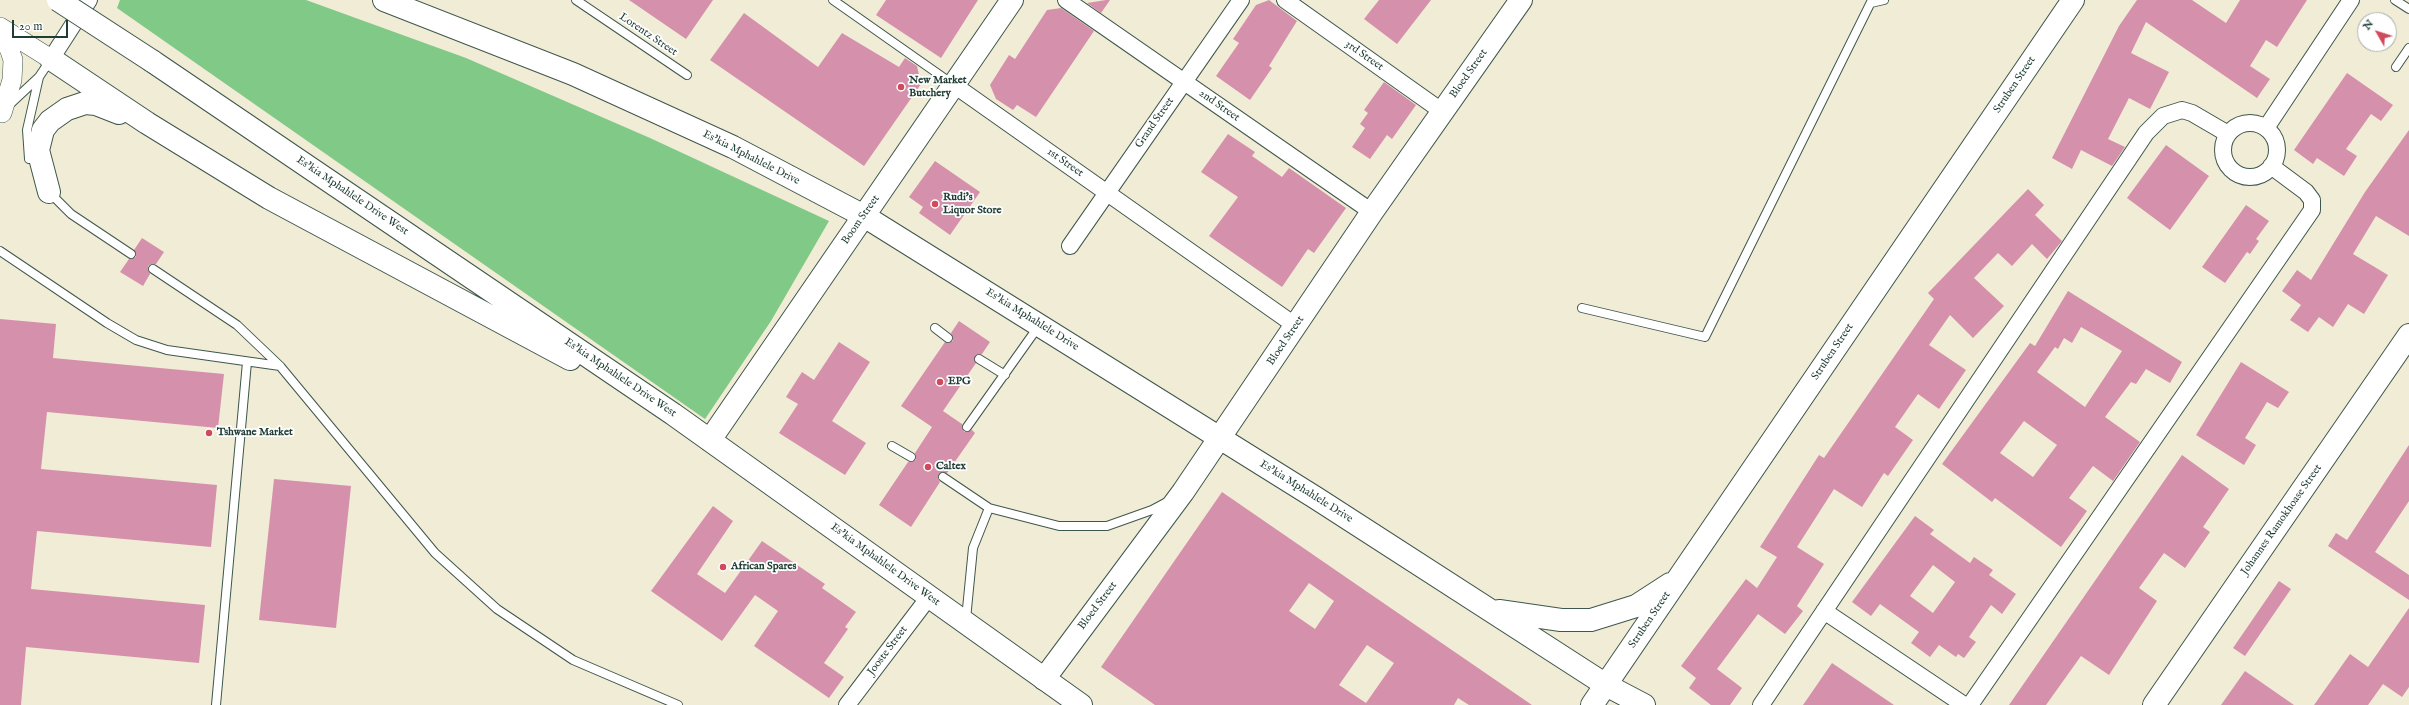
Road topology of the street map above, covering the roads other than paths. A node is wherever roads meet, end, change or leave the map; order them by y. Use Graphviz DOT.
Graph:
graph roads {
  1 [pos="58,0"];
  2 [pos="88,0"];
  3 [pos="384,0"];
  4 [pos="576,0"];
  5 [pos="833,0"];
  6 [pos="1012,0"];
  7 [pos="1066,0"];
  8 [pos="1241,0"];
  9 [pos="1285,0"];
  10 [pos="1521,0"];
  11 [pos="1884,0"];
  12 [pos="2073,0"];
  13 [pos="2351,0"];
  14 [pos="2395,0"];
  15 [pos="1872,2"];
  16 [pos="2409,9"];
  17 [pos="0,27"];
  18 [pos="0,38"];
  19 [pos="2409,48"];
  20 [pos="52,59"];
  21 [pos="2396,67"];
  22 [pos="687,76"];
  23 [pos="39,77"];
  24 [pos="1184,81"];
  25 [pos="954,85"];
  26 [pos="1443,112"];
  27 [pos="1,114"];
  28 [pos="146,123"];
  29 [pos="2266,128"];
  30 [pos="2228,134"];
  31 [pos="2271,166"];
  32 [pos="49,192"];
  33 [pos="1106,193"];
  34 [pos="1372,212"];
  35 [pos="864,216"];
  36 [pos="1070,246"];
  37 [pos="0,251"];
  38 [pos="131,254"];
  39 [pos="153,269"];
  40 [pos="1582,308"];
  41 [pos="1040,324"];
  42 [pos="1296,326"];
  43 [pos="935,328"];
  44 [pos="2409,335"];
  45 [pos="948,338"];
  46 [pos="979,359"];
  47 [pos="247,362"];
  48 [pos="280,366"];
  49 [pos="1004,375"];
  50 [pos="673,414"];
  51 [pos="967,427"];
  52 [pos="1219,438"];
  53 [pos="710,440"];
  54 [pos="892,446"];
  55 [pos="911,458"];
  56 [pos="943,477"];
  57 [pos="1183,492"];
  58 [pos="989,508"];
  59 [pos="1678,579"];
  60 [pos="929,597"];
  61 [pos="1488,609"];
  62 [pos="1824,612"];
  63 [pos="966,623"];
  64 [pos="1044,678"];
  65 [pos="1606,685"];
  66 [pos="216,705"];
  67 [pos="678,705"];
  68 [pos="848,705"];
  69 [pos="1081,705"];
  70 [pos="1592,705"];
  71 [pos="1644,705"];
  72 [pos="1761,705"];
  73 [pos="1964,705"];
  74 [pos="1970,705"];
  75 [pos="2154,705"];
  1 -- 50 [label="main road, Es'kia Mphahlele Drive West, bridge"];
  2 -- 20 [label="street"];
  3 -- 35 [label="main road, Es'kia Mphahlele Drive"];
  4 -- 22 [label="lane, Lorentz Street"];
  5 -- 25 [label="lane, 1st Street"];
  6 -- 25 [label="main road, Boom Street"];
  7 -- 24 [label="street, 2nd Street"];
  8 -- 24 [label="street, Grand Street"];
  9 -- 26 [label="street, 3rd Street"];
  10 -- 26 [label="main road, Bloed Street"];
  11 -- 15 [label="lane"];
  12 -- 59 [label="main road, Struben Street"];
  13 -- 29 [label="street"];
  14 -- 16 [label="lane"];
  15 -- 40 [label="lane"];
  17 -- 20 [label="street"];
  18 -- 27 [label="street"];
  19 -- 21 [label="lane"];
  20 -- 23 [label="lane"];
  20 -- 28 [label="main road"];
  23 -- 27 [label="lane"];
  23 -- 32 [label="lane"];
  24 -- 33 [label="street, Grand Street"];
  24 -- 34 [label="street, 2nd Street"];
  25 -- 33 [label="street, 1st Street"];
  25 -- 35 [label="main road, Boom Street"];
  26 -- 34 [label="main road, Bloed Street"];
  28 -- 32 [label="main road"];
  28 -- 50 [label="main road"];
  29 -- 30 [label="street"];
  29 -- 31 [label="street"];
  30 -- 31 [label="street"];
  30 -- 62 [label="street"];
  31 -- 74 [label="street"];
  32 -- 38 [label="lane"];
  33 -- 36 [label="street, Grand Street"];
  33 -- 42 [label="street, 1st Street"];
  34 -- 42 [label="main road, Bloed Street"];
  35 -- 41 [label="main road, Es'kia Mphahlele Drive"];
  35 -- 53 [label="main road, Boom Street"];
  37 -- 47 [label="lane"];
  39 -- 48 [label="lane"];
  41 -- 49 [label="lane"];
  41 -- 52 [label="main road, Es'kia Mphahlele Drive"];
  42 -- 52 [label="main road, Bloed Street"];
  43 -- 45 [label="lane"];
  44 -- 75 [label="main road, Johannes Ramokhoase Street"];
  46 -- 49 [label="lane"];
  47 -- 48 [label="lane"];
  47 -- 66 [label="lane"];
  48 -- 67 [label="lane"];
  49 -- 51 [label="lane"];
  50 -- 53 [label="main road, Es'kia Mphahlele Drive West"];
  52 -- 57 [label="main road, Bloed Street"];
  52 -- 61 [label="main road, Es'kia Mphahlele Drive"];
  53 -- 60 [label="main road, Es'kia Mphahlele Drive West"];
  54 -- 55 [label="lane"];
  56 -- 58 [label="lane"];
  57 -- 58 [label="lane"];
  57 -- 64 [label="main road, Bloed Street"];
  58 -- 63 [label="lane"];
  59 -- 61 [label="main road"];
  59 -- 65 [label="main road, Struben Street"];
  60 -- 63 [label="main road, Es'kia Mphahlele Drive West"];
  60 -- 68 [label="street, Jooste Street"];
  61 -- 65 [label="main road, Es'kia Mphahlele Drive"];
  62 -- 72 [label="street"];
  62 -- 73 [label="street"];
  63 -- 64 [label="main road, Es'kia Mphahlele Drive West"];
  64 -- 69 [label="main road, Es'kia Mphahlele Drive West"];
  65 -- 70 [label="main road, Struben Street"];
  65 -- 71 [label="main road, Es'kia Mphahlele Drive"];
}
